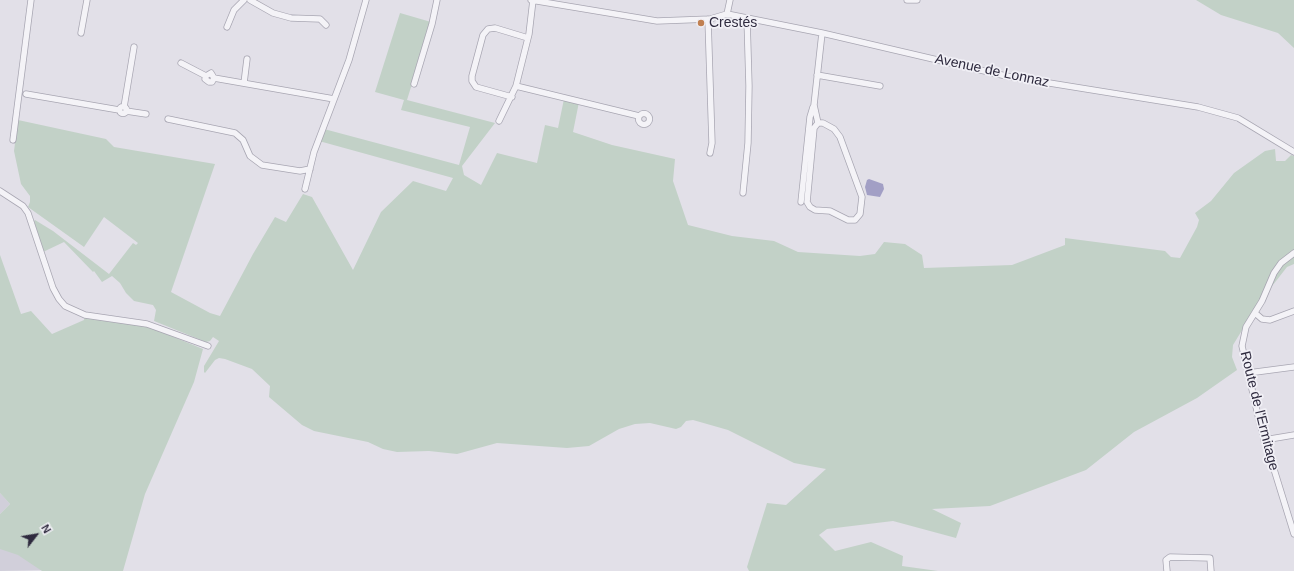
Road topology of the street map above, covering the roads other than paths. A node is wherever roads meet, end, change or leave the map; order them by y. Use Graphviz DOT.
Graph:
graph roads {
  1 [pos="31,0"];
  2 [pos="87,0"];
  3 [pos="244,0"];
  4 [pos="250,0"];
  5 [pos="366,0"];
  6 [pos="437,0"];
  7 [pos="532,0"];
  8 [pos="730,0"];
  9 [pos="908,0"];
  10 [pos="917,0"];
  11 [pos="565,3"];
  12 [pos="727,14"];
  13 [pos="747,18"];
  14 [pos="708,20"];
  15 [pos="326,25"];
  16 [pos="227,27"];
  17 [pos="81,33"];
  18 [pos="822,33"];
  19 [pos="528,38"];
  20 [pos="134,47"];
  21 [pos="247,59"];
  22 [pos="181,63"];
  23 [pos="817,76"];
  24 [pos="244,83"];
  25 [pos="414,84"];
  26 [pos="516,86"];
  27 [pos="880,86"];
  28 [pos="20,89"];
  29 [pos="26,94"];
  30 [pos="19,96"];
  31 [pos="512,97"];
  32 [pos="334,99"];
  33 [pos="814,105"];
  34 [pos="123,109"];
  35 [pos="146,114"];
  36 [pos="639,116"];
  37 [pos="168,119"];
  38 [pos="499,121"];
  39 [pos="818,123"];
  40 [pos="13,140"];
  41 [pos="1294,152"];
  42 [pos="710,153"];
  43 [pos="310,169"];
  44 [pos="305,189"];
  45 [pos="0,191"];
  46 [pos="743,193"];
  47 [pos="801,202"];
  48 [pos="1294,253"];
  49 [pos="1294,311"];
  50 [pos="1255,313"];
  51 [pos="208,346"];
  52 [pos="1294,367"];
  53 [pos="1294,371"];
  54 [pos="1248,375"];
  55 [pos="1294,435"];
  56 [pos="1264,440"];
  57 [pos="1294,534"];
  58 [pos="1167,571"];
  59 [pos="1211,571"];
  1 -- 28 [label="street"];
  2 -- 17 [label="street"];
  3 -- 16 [label="street"];
  4 -- 15 [label="street"];
  5 -- 32 [label="street"];
  6 -- 25 [label="street"];
  7 -- 11 [label="street, Avenue de Lonnaz"];
  7 -- 19 [label="street"];
  8 -- 12 [label="street"];
  9 -- 10 [label="street"];
  11 -- 14 [label="street, Avenue de Lonnaz"];
  12 -- 13 [label="street, Avenue de Lonnaz"];
  12 -- 14 [label="street, Avenue de Lonnaz"];
  13 -- 18 [label="street, Avenue de Lonnaz"];
  13 -- 46 [label="street"];
  14 -- 42 [label="street"];
  18 -- 23 [label="street"];
  18 -- 41 [label="street, Avenue de Lonnaz"];
  19 -- 26 [label="street"];
  19 -- 31 [label="street"];
  20 -- 34 [label="street"];
  21 -- 24 [label="street"];
  22 -- 24 [label="street"];
  23 -- 27 [label="street"];
  23 -- 33 [label="street"];
  24 -- 32 [label="street"];
  26 -- 31 [label="street"];
  26 -- 36 [label="street"];
  28 -- 29 [label="street"];
  28 -- 30 [label="street"];
  29 -- 30 [label="street"];
  29 -- 34 [label="street"];
  30 -- 40 [label="street"];
  31 -- 38 [label="street"];
  32 -- 43 [label="street"];
  33 -- 39 [label="street"];
  33 -- 47 [label="street"];
  34 -- 35 [label="street"];
  37 -- 43 [label="street"];
  39 -- 39 [label="street"];
  43 -- 44 [label="street"];
  45 -- 51 [label="street"];
  48 -- 50 [label="street, Route de l'Ermitage"];
  49 -- 50 [label="street"];
  50 -- 54 [label="street, Route de l'Ermitage"];
  52 -- 54 [label="street"];
  53 -- 54 [label="street"];
  54 -- 56 [label="street, Route de l'Ermitage"];
  55 -- 56 [label="street"];
  56 -- 57 [label="street, Route de l'Ermitage"];
  58 -- 59 [label="street"];
}
